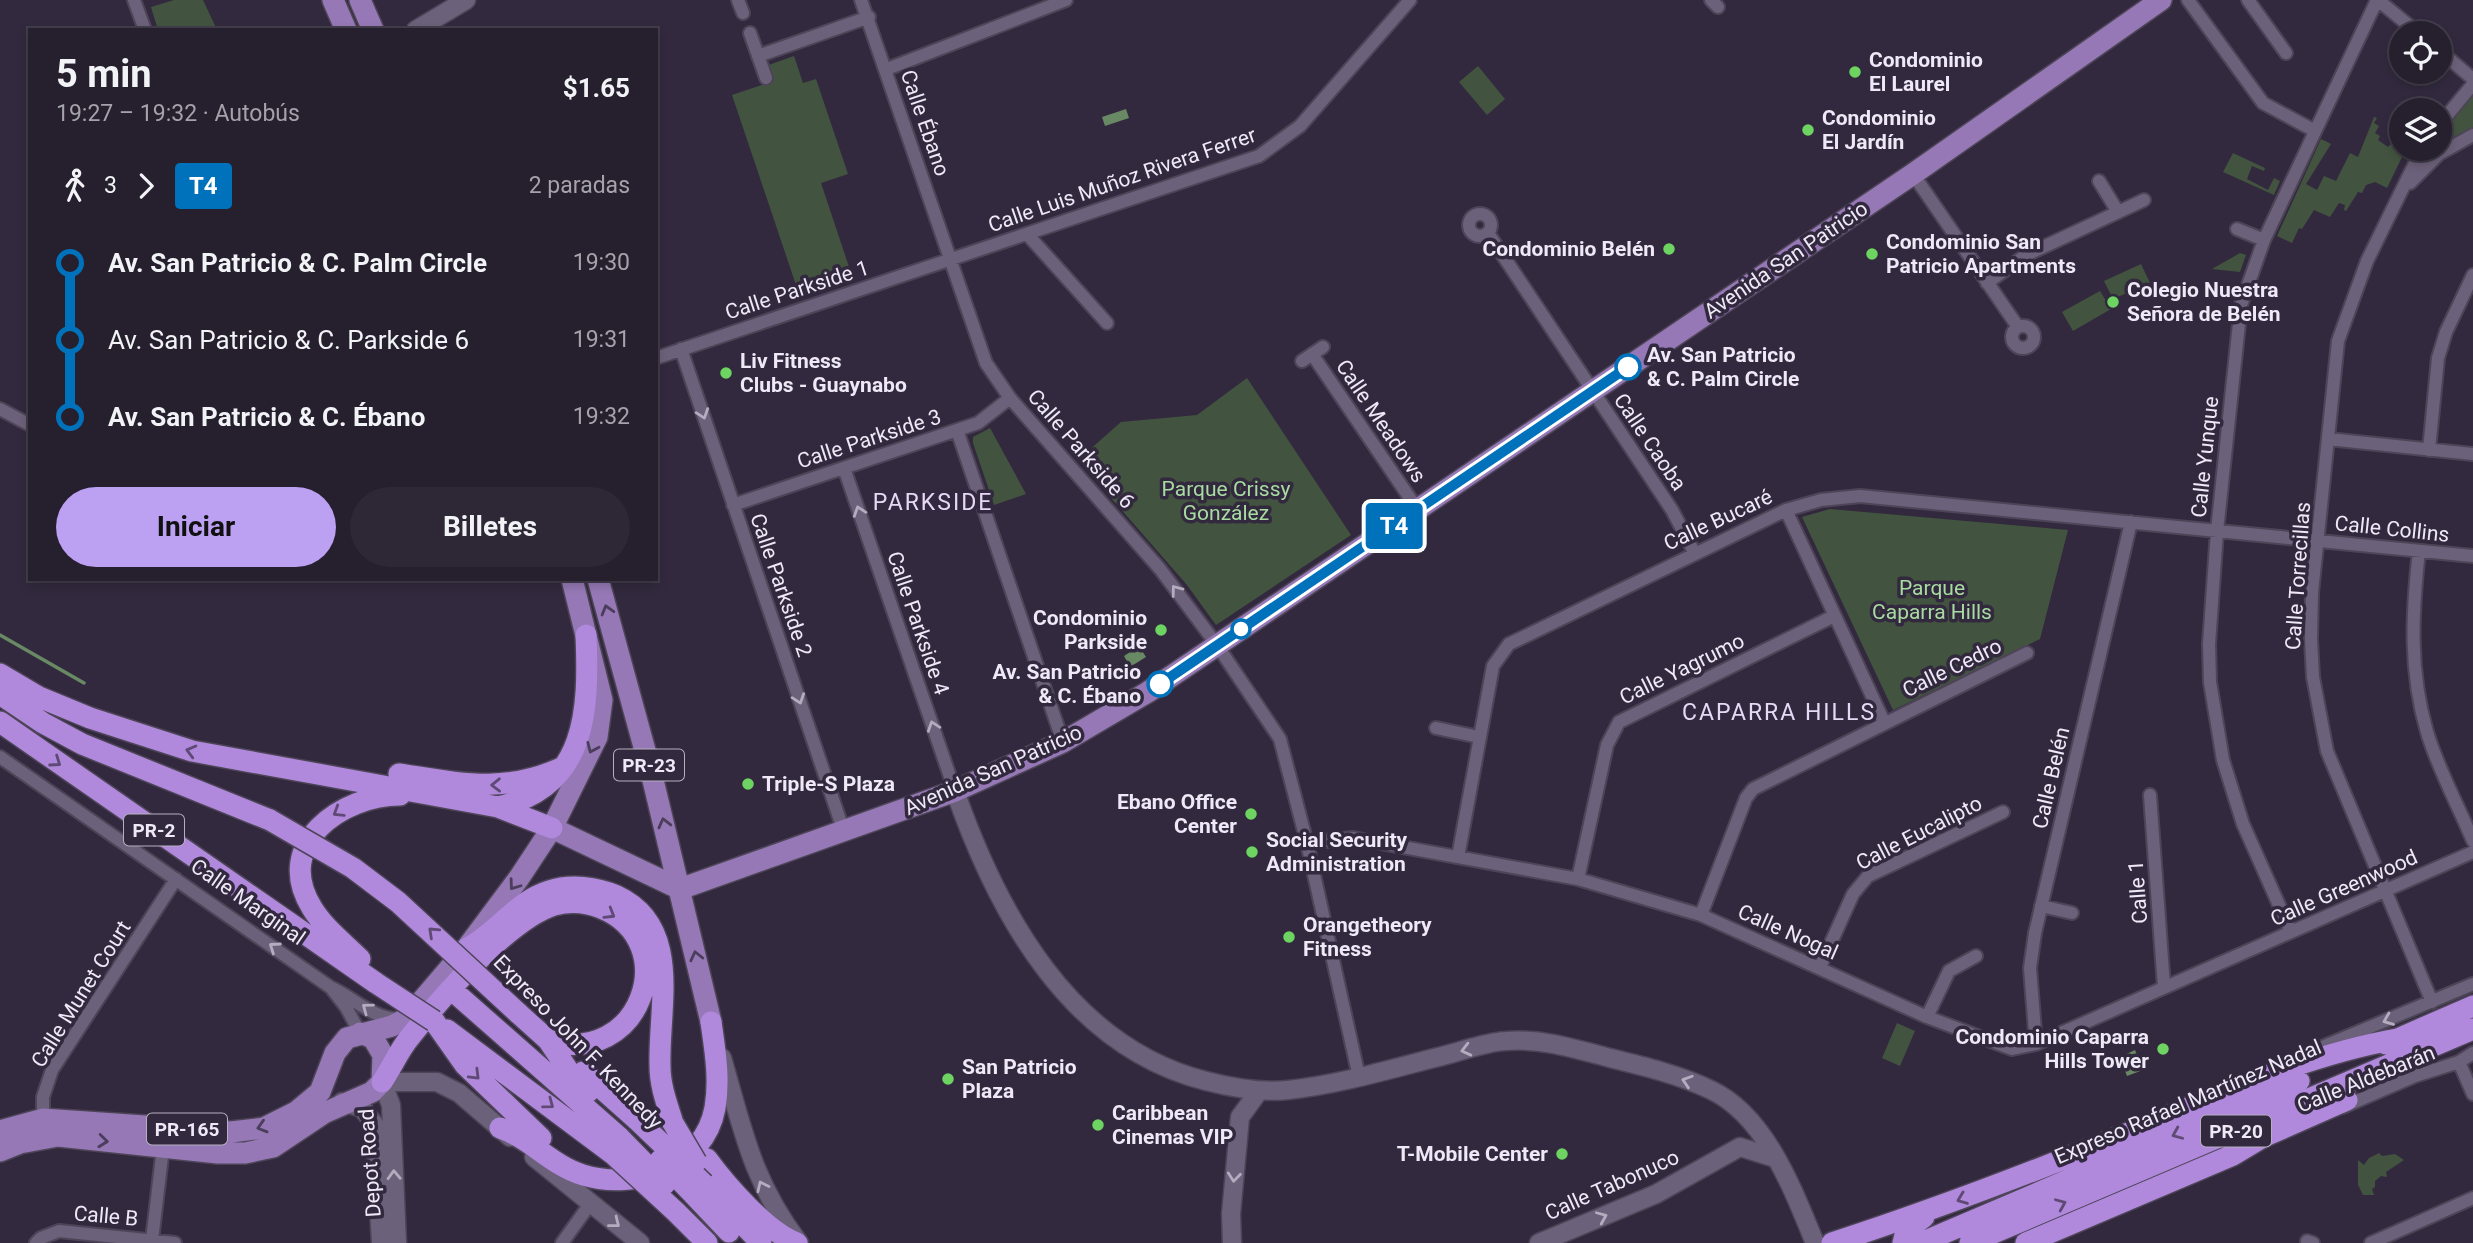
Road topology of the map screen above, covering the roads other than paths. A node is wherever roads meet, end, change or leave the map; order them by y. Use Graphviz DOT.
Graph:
graph roads {
  1 [pos="134,0"];
  2 [pos="333,0"];
  3 [pos="360,0"];
  4 [pos="466,0"];
  5 [pos="738,0"];
  6 [pos="861,0"];
  7 [pos="1066,0"];
  8 [pos="1410,0"];
  9 [pos="2188,0"];
  10 [pos="2248,0"];
  11 [pos="2377,0"];
  12 [pos="2159,1"];
  13 [pos="743,13"];
  14 [pos="869,18"];
  15 [pos="2403,21"];
  16 [pos="144,28"];
  17 [pos="345,28"];
  18 [pos="372,28"];
  19 [pos="419,28"];
  20 [pos="750,33"];
  21 [pos="2286,53"];
  22 [pos="758,55"];
  23 [pos="2452,62"];
  24 [pos="887,69"];
  25 [pos="766,79"];
  26 [pos="2473,81"];
  27 [pos="2452,108"];
  28 [pos="2315,131"];
  29 [pos="2473,135"];
  30 [pos="2416,161"];
  31 [pos="1913,174"];
  32 [pos="2099,181"];
  33 [pos="2144,200"];
  34 [pos="2393,205"];
  35 [pos="2118,212"];
  36 [pos="2237,229"];
  37 [pos="1488,233"];
  38 [pos="1027,234"];
  39 [pos="2264,240"];
  40 [pos="950,259"];
  41 [pos="2473,275"];
  42 [pos="1987,283"];
  43 [pos="1107,323"];
  44 [pos="2018,327"];
  45 [pos="681,349"];
  46 [pos="1312,354"];
  47 [pos="658,357"];
  48 [pos="1592,391"];
  49 [pos="1010,398"];
  50 [pos="0,410"];
  51 [pos="28,424"];
  52 [pos="957,430"];
  53 [pos="2328,439"];
  54 [pos="2430,450"];
  55 [pos="2473,454"];
  56 [pos="844,468"];
  57 [pos="733,505"];
  58 [pos="1418,510"];
  59 [pos="1786,510"];
  60 [pos="2131,522"];
  61 [pos="2181,527"];
  62 [pos="2217,531"];
  63 [pos="2318,541"];
  64 [pos="2419,551"];
  65 [pos="1694,552"];
  66 [pos="2473,556"];
  67 [pos="572,581"];
  68 [pos="598,581"];
  69 [pos="1834,616"];
  70 [pos="586,635"];
  71 [pos="1217,645"];
  72 [pos="2027,653"];
  73 [pos="0,674"];
  74 [pos="0,694"];
  75 [pos="0,722"];
  76 [pos="1884,722"];
  77 [pos="1436,728"];
  78 [pos="1479,737"];
  79 [pos="1063,742"];
  80 [pos="0,757"];
  81 [pos="243,762"];
  82 [pos="561,768"];
  83 [pos="955,791"];
  84 [pos="2150,795"];
  85 [pos="452,797"];
  86 [pos="498,807"];
  87 [pos="2003,812"];
  88 [pos="552,828"];
  89 [pos="844,832"];
  90 [pos="2473,841"];
  91 [pos="1307,843"];
  92 [pos="2473,852"];
  93 [pos="1458,857"];
  94 [pos="176,879"];
  95 [pos="1578,879"];
  96 [pos="680,889"];
  97 [pos="2385,891"];
  98 [pos="2041,906"];
  99 [pos="2072,913"];
  100 [pos="1701,915"];
  101 [pos="2291,932"];
  102 [pos="466,949"];
  103 [pos="1976,956"];
  104 [pos="2231,958"];
  105 [pos="1821,967"];
  106 [pos="376,983"];
  107 [pos="2473,984"];
  108 [pos="330,987"];
  109 [pos="2164,987"];
  110 [pos="452,990"];
  111 [pos="2432,1002"];
  112 [pos="2473,1006"];
  113 [pos="1927,1017"];
  114 [pos="407,1018"];
  115 [pos="434,1021"];
  116 [pos="711,1022"];
  117 [pos="2473,1029"];
  118 [pos="360,1033"];
  119 [pos="2397,1039"];
  120 [pos="548,1040"];
  121 [pos="2473,1042"];
  122 [pos="2036,1044"];
  123 [pos="2473,1053"];
  124 [pos="2459,1062"];
  125 [pos="1359,1077"];
  126 [pos="382,1082"];
  127 [pos="1228,1087"];
  128 [pos="1259,1091"];
  129 [pos="2230,1091"];
  130 [pos="2473,1094"];
  131 [pos="342,1102"];
  132 [pos="1745,1116"];
  133 [pos="1240,1117"];
  134 [pos="682,1127"];
  135 [pos="499,1128"];
  136 [pos="43,1129"];
  137 [pos="0,1131"];
  138 [pos="624,1135"];
  139 [pos="1740,1147"];
  140 [pos="163,1148"];
  141 [pos="0,1152"];
  142 [pos="2233,1155"];
  143 [pos="1775,1158"];
  144 [pos="610,1180"];
  145 [pos="689,1198"];
  146 [pos="2473,1198"];
  147 [pos="590,1204"];
  148 [pos="1935,1210"];
  149 [pos="1995,1222"];
  150 [pos="701,1237"];
  151 [pos="152,1240"];
  152 [pos="36,1243"];
  153 [pos="175,1243"];
  154 [pos="381,1243"];
  155 [pos="397,1243"];
  156 [pos="562,1243"];
  157 [pos="640,1243"];
  158 [pos="741,1243"];
  159 [pos="761,1243"];
  160 [pos="798,1243"];
  161 [pos="1232,1243"];
  162 [pos="1539,1243"];
  163 [pos="1815,1243"];
  164 [pos="1832,1243"];
  165 [pos="1903,1243"];
  166 [pos="1921,1243"];
  167 [pos="1970,1243"];
  168 [pos="2026,1243"];
  169 [pos="2371,1243"];
  1 -- 16 [label="street"];
  2 -- 17 [label="main road"];
  3 -- 18 [label="main road"];
  4 -- 19 [label="street"];
  5 -- 13 [label="street"];
  6 -- 14 [label="street, Calle Ébano"];
  7 -- 24 [label="street"];
  8 -- 38 [label="street, Calle Luis Muñoz Rivera Ferrer"];
  9 -- 28 [label="street"];
  10 -- 21 [label="street"];
  11 -- 15 [label="street"];
  11 -- 28 [label="street, Calle Yunque"];
  12 -- 31 [label="main road, Avenida San Patricio"];
  14 -- 22 [label="street"];
  14 -- 24 [label="street, Calle Ébano"];
  20 -- 22 [label="street"];
  22 -- 25 [label="street"];
  23 -- 26 [label="street"];
  24 -- 40 [label="street, Calle Ébano"];
  26 -- 27 [label="street"];
  28 -- 39 [label="street, Calle Yunque"];
  29 -- 34 [label="street"];
  30 -- 34 [label="street, Calle Torrecillas"];
  31 -- 42 [label="street"];
  31 -- 48 [label="main road, Avenida San Patricio"];
  32 -- 35 [label="street"];
  33 -- 35 [label="street"];
  34 -- 53 [label="street, Calle Torrecillas"];
  35 -- 42 [label="street"];
  36 -- 39 [label="street"];
  37 -- 48 [label="street, Calle Caoba"];
  38 -- 40 [label="street, Calle Luis Muñoz Rivera Ferrer"];
  38 -- 43 [label="street"];
  39 -- 62 [label="street, Calle Yunque"];
  40 -- 45 [label="street, Calle Parkside 1"];
  40 -- 49 [label="street, Calle Parkside 6"];
  41 -- 54 [label="street"];
  42 -- 44 [label="street"];
  45 -- 47 [label="street, Calle Parkside 1"];
  45 -- 57 [label="street, Calle Parkside 2, one-way"];
  46 -- 58 [label="street, Calle Meadows"];
  48 -- 58 [label="main road, Avenida San Patricio"];
  48 -- 65 [label="street, Calle Caoba"];
  49 -- 52 [label="street, Calle Parkside 3"];
  71 -- 49 [label="street, Calle Parkside 6, one-way"];
  50 -- 51 [label="street"];
  52 -- 56 [label="street, Calle Parkside 3"];
  52 -- 79 [label="street"];
  53 -- 54 [label="street"];
  53 -- 63 [label="street, Calle Torrecillas"];
  54 -- 55 [label="street"];
  56 -- 57 [label="street, Calle Parkside 3"];
  83 -- 56 [label="street, Calle Parkside 4, one-way"];
  57 -- 89 [label="street, Calle Parkside 2, one-way"];
  58 -- 71 [label="main road, Avenida San Patricio"];
  59 -- 60 [label="street, Calle Bucaré"];
  59 -- 65 [label="street, Calle Bucaré"];
  59 -- 69 [label="street"];
  60 -- 61 [label="street, Calle Bucaré"];
  60 -- 98 [label="street, Calle Belén"];
  61 -- 62 [label="street, Calle Collins"];
  62 -- 63 [label="street, Calle Collins"];
  62 -- 101 [label="street, Calle Yunque"];
  63 -- 64 [label="street, Calle Collins"];
  63 -- 97 [label="street, Calle Torrecillas"];
  64 -- 66 [label="street, Calle Collins"];
  64 -- 90 [label="street"];
  65 -- 78 [label="street, Calle Bucaré"];
  67 -- 70 [label="main road, PR-23"];
  96 -- 68 [label="main road, PR-23, one-way"];
  69 -- 76 [label="street"];
  69 -- 95 [label="street, Calle Yagrumo"];
  70 -- 82 [label="highway"];
  70 -- 88 [label="main road, PR-23, one-way"];
  71 -- 79 [label="main road, Avenida San Patricio"];
  71 -- 91 [label="street"];
  72 -- 76 [label="street, Calle Cedro"];
  81 -- 73 [label="highway, one-way"];
  120 -- 74 [label="highway, Expreso John F. Kennedy / PR-2, one-way, bridge"];
  75 -- 106 [label="highway, PR-2, one-way"];
  76 -- 100 [label="street, Calle Cedro"];
  77 -- 78 [label="street"];
  78 -- 93 [label="street, Calle Bucaré"];
  79 -- 83 [label="main road, Avenida San Patricio"];
  80 -- 94 [label="street, Calle Marginal"];
  82 -- 81 [label="highway, one-way"];
  81 -- 85 [label="highway"];
  82 -- 86 [label="highway"];
  83 -- 89 [label="main road, Avenida San Patricio"];
  83 -- 127 [label="street"];
  84 -- 109 [label="street, Calle 1"];
  85 -- 86 [label="highway"];
  85 -- 106 [label="highway, one-way"];
  86 -- 88 [label="highway"];
  87 -- 105 [label="street, Calle Eucalipto"];
  88 -- 96 [label="main road"];
  88 -- 102 [label="main road, PR-23, one-way"];
  89 -- 96 [label="main road, Avenida San Patricio"];
  91 -- 93 [label="street, Calle Nogal"];
  91 -- 125 [label="street"];
  92 -- 97 [label="street, Calle Greenwood"];
  93 -- 95 [label="street, Calle Nogal"];
  108 -- 94 [label="street, Calle Marginal, one-way"];
  94 -- 136 [label="street, Calle Munet Court"];
  95 -- 100 [label="street, Calle Nogal"];
  116 -- 96 [label="main road, one-way"];
  97 -- 101 [label="street, Calle Greenwood"];
  97 -- 111 [label="street, Calle Torrecillas"];
  98 -- 99 [label="street"];
  98 -- 122 [label="street, Calle Belén"];
  100 -- 105 [label="street, Calle Nogal"];
  101 -- 104 [label="street, Calle Greenwood"];
  102 -- 114 [label="main road, PR-23"];
  102 -- 134 [label="highway"];
  103 -- 113 [label="street"];
  104 -- 109 [label="street, Calle Nogal"];
  105 -- 113 [label="street, Calle Nogal"];
  106 -- 115 [label="highway, PR-2, bridge"];
  107 -- 111 [label="street"];
  114 -- 108 [label="street, Calle Marginal, one-way"];
  108 -- 118 [label="street"];
  109 -- 122 [label="street, Calle Nogal"];
  110 -- 120 [label="highway, one-way"];
  110 -- 126 [label="highway"];
  110 -- 138 [label="highway"];
  111 -- 129 [label="street, one-way"];
  112 -- 119 [label="highway, Expreso Rafael Martínez Nadal / PR-20"];
  113 -- 122 [label="street, Calle Nogal"];
  114 -- 118 [label="main road, PR-23"];
  115 -- 138 [label="highway, PR-2, one-way"];
  115 -- 144 [label="highway, one-way"];
  116 -- 144 [label="highway"];
  160 -- 116 [label="street, one-way"];
  149 -- 117 [label="highway, Expreso Rafael Martínez Nadal / PR-20, one-way"];
  118 -- 126 [label="main road"];
  118 -- 136 [label="main road, PR-165, one-way"];
  119 -- 129 [label="highway"];
  119 -- 149 [label="highway, Expreso Rafael Martínez Nadal / PR-20, one-way"];
  120 -- 138 [label="highway, Expreso John F. Kennedy"];
  121 -- 142 [label="highway"];
  123 -- 124 [label="street, Calle Aldebarán"];
  124 -- 130 [label="street"];
  124 -- 142 [label="street, Calle Aldebarán"];
  125 -- 128 [label="street"];
  132 -- 125 [label="street, one-way"];
  126 -- 131 [label="main road, PR-165"];
  126 -- 135 [label="street"];
  155 -- 126 [label="street, Depot Road, one-way"];
  127 -- 128 [label="street"];
  127 -- 133 [label="street"];
  128 -- 133 [label="street"];
  129 -- 148 [label="highway, one-way"];
  131 -- 140 [label="main road, PR-165"];
  131 -- 154 [label="street, Depot Road"];
  132 -- 139 [label="street"];
  132 -- 143 [label="street"];
  133 -- 161 [label="street, one-way"];
  134 -- 145 [label="highway, bridge"];
  134 -- 160 [label="highway"];
  135 -- 144 [label="highway"];
  135 -- 147 [label="street"];
  136 -- 137 [label="main road, PR-165"];
  136 -- 140 [label="main road, PR-165, one-way"];
  136 -- 141 [label="main road, PR-165"];
  138 -- 145 [label="highway, bridge"];
  138 -- 145 [label="highway, PR-2, bridge"];
  139 -- 143 [label="street"];
  162 -- 139 [label="street, Calle Tabonuco, one-way"];
  140 -- 151 [label="street"];
  142 -- 168 [label="highway"];
  143 -- 163 [label="street"];
  145 -- 150 [label="highway, PR-2"];
  145 -- 158 [label="highway, PR-2"];
  145 -- 159 [label="highway"];
  146 -- 169 [label="street"];
  147 -- 156 [label="street"];
  147 -- 157 [label="street, one-way"];
  148 -- 164 [label="highway"];
  148 -- 165 [label="highway"];
  149 -- 166 [label="highway, Expreso Rafael Martínez Nadal / PR-20"];
  149 -- 167 [label="highway, Expreso Rafael Martínez Nadal / PR-20"];
  151 -- 152 [label="street, Calle B"];
  151 -- 153 [label="street, Calle B"];
}
